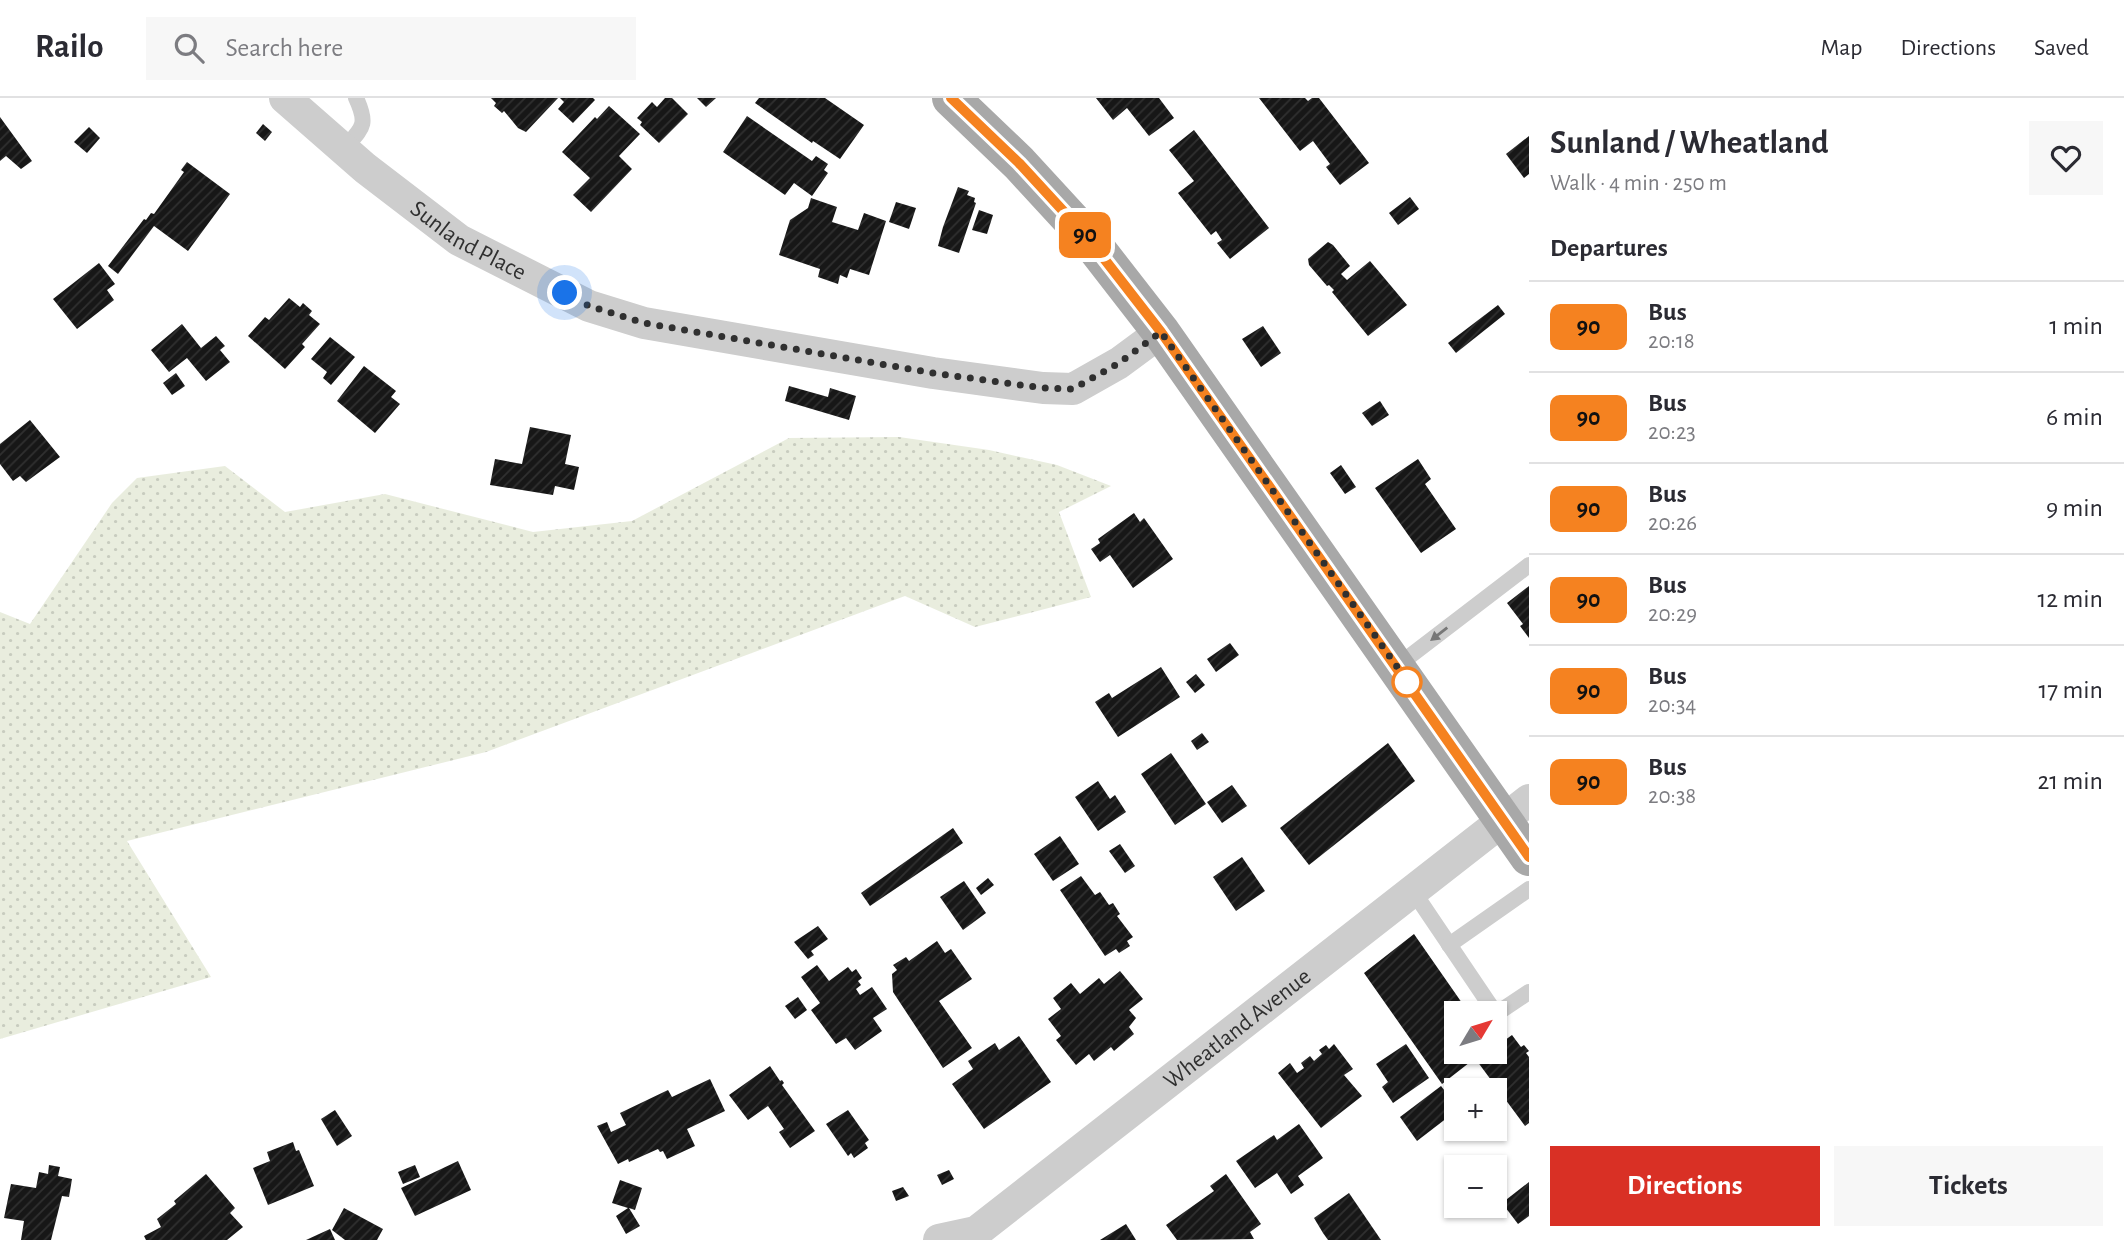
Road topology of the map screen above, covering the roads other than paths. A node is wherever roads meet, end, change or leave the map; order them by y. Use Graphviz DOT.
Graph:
graph roads {
  1 [pos="285,98"];
  2 [pos="356,98"];
  3 [pos="951,98"];
  4 [pos="343,150"];
  5 [pos="1161,332"];
  6 [pos="1529,565"];
  7 [pos="1396,666"];
  8 [pos="1516,810"];
  9 [pos="1529,857"];
  10 [pos="1529,889"];
  11 [pos="1413,891"];
  12 [pos="1449,945"];
  13 [pos="1529,992"];
  14 [pos="976,1236"];
  15 [pos="939,1240"];
  1 -- 4 [label="street, Sunland Place"];
  2 -- 4 [label="lane"];
  3 -- 5 [label="main road"];
  4 -- 5 [label="street, Sunland Place"];
  5 -- 7 [label="main road"];
  6 -- 7 [label="lane, one-way"];
  7 -- 8 [label="main road"];
  8 -- 9 [label="main road"];
  8 -- 11 [label="street, Wheatland Avenue"];
  10 -- 12 [label="lane"];
  11 -- 12 [label="lane"];
  11 -- 14 [label="street, Wheatland Avenue"];
  12 -- 13 [label="lane"];
  14 -- 15 [label="street, Wheatland Avenue"];
}
